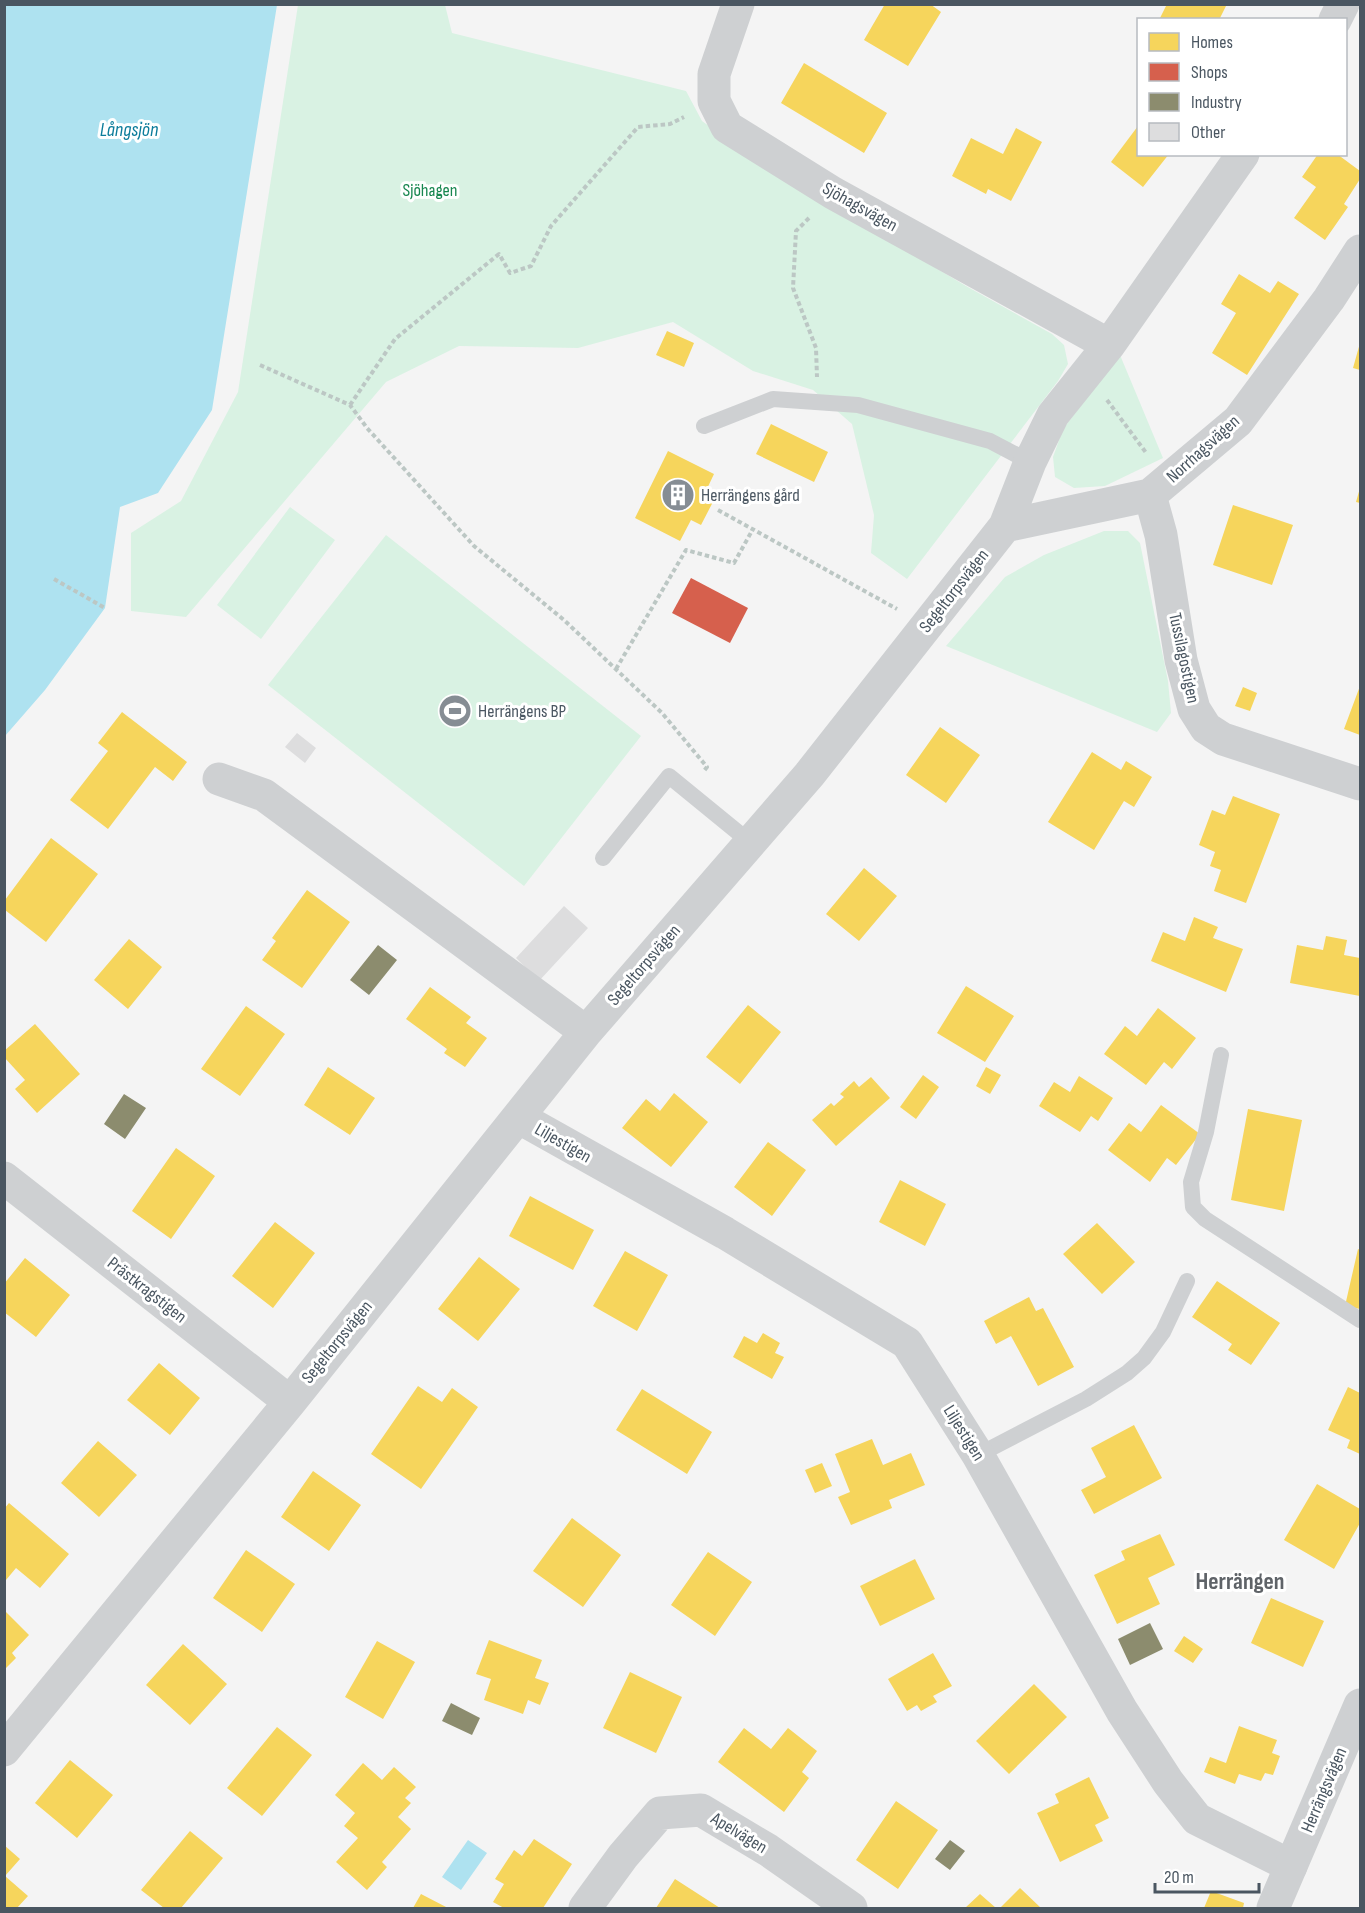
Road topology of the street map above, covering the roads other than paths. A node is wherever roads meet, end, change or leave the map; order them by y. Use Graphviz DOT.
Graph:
graph roads {
  1 [pos="738,4"];
  2 [pos="1343,4"];
  3 [pos="1336,18"];
  4 [pos="1242,156"];
  5 [pos="1360,251"];
  6 [pos="1109,345"];
  7 [pos="704,426"];
  8 [pos="1030,462"];
  9 [pos="1158,489"];
  10 [pos="1005,526"];
  11 [pos="219,780"];
  12 [pos="1360,784"];
  13 [pos="751,843"];
  14 [pos="603,858"];
  15 [pos="586,1032"];
  16 [pos="1221,1055"];
  17 [pos="518,1117"];
  18 [pos="4,1178"];
  19 [pos="1187,1281"];
  20 [pos="1360,1320"];
  21 [pos="290,1402"];
  22 [pos="978,1455"];
  23 [pos="1360,1705"];
  24 [pos="4,1750"];
  25 [pos="1291,1866"];
  26 [pos="585,1908"];
  27 [pos="851,1908"];
  28 [pos="1273,1908"];
  1 -- 6 [label="street, Sjöhagsvägen"];
  2 -- 3 [label="street"];
  4 -- 6 [label="street, Segeltorpsvägen"];
  5 -- 9 [label="street, Norrhagsvägen"];
  6 -- 8 [label="street, Segeltorpsvägen"];
  7 -- 8 [label="lane"];
  8 -- 10 [label="street, Segeltorpsvägen"];
  9 -- 10 [label="street, Norrhagsvägen"];
  9 -- 12 [label="street, Tussilagostigen"];
  10 -- 13 [label="street, Segeltorpsvägen"];
  11 -- 15 [label="street"];
  13 -- 14 [label="lane"];
  13 -- 15 [label="street, Segeltorpsvägen"];
  15 -- 17 [label="street, Segeltorpsvägen"];
  16 -- 20 [label="lane"];
  17 -- 21 [label="street, Segeltorpsvägen"];
  17 -- 22 [label="street, Liljestigen"];
  18 -- 21 [label="street, Prästkragstigen"];
  19 -- 22 [label="lane"];
  21 -- 24 [label="street, Segeltorpsvägen"];
  22 -- 25 [label="street, Liljestigen"];
  23 -- 25 [label="street, Herrängsvägen"];
  25 -- 28 [label="street, Herrängsvägen"];
  26 -- 27 [label="street, Apelvägen"];
}
